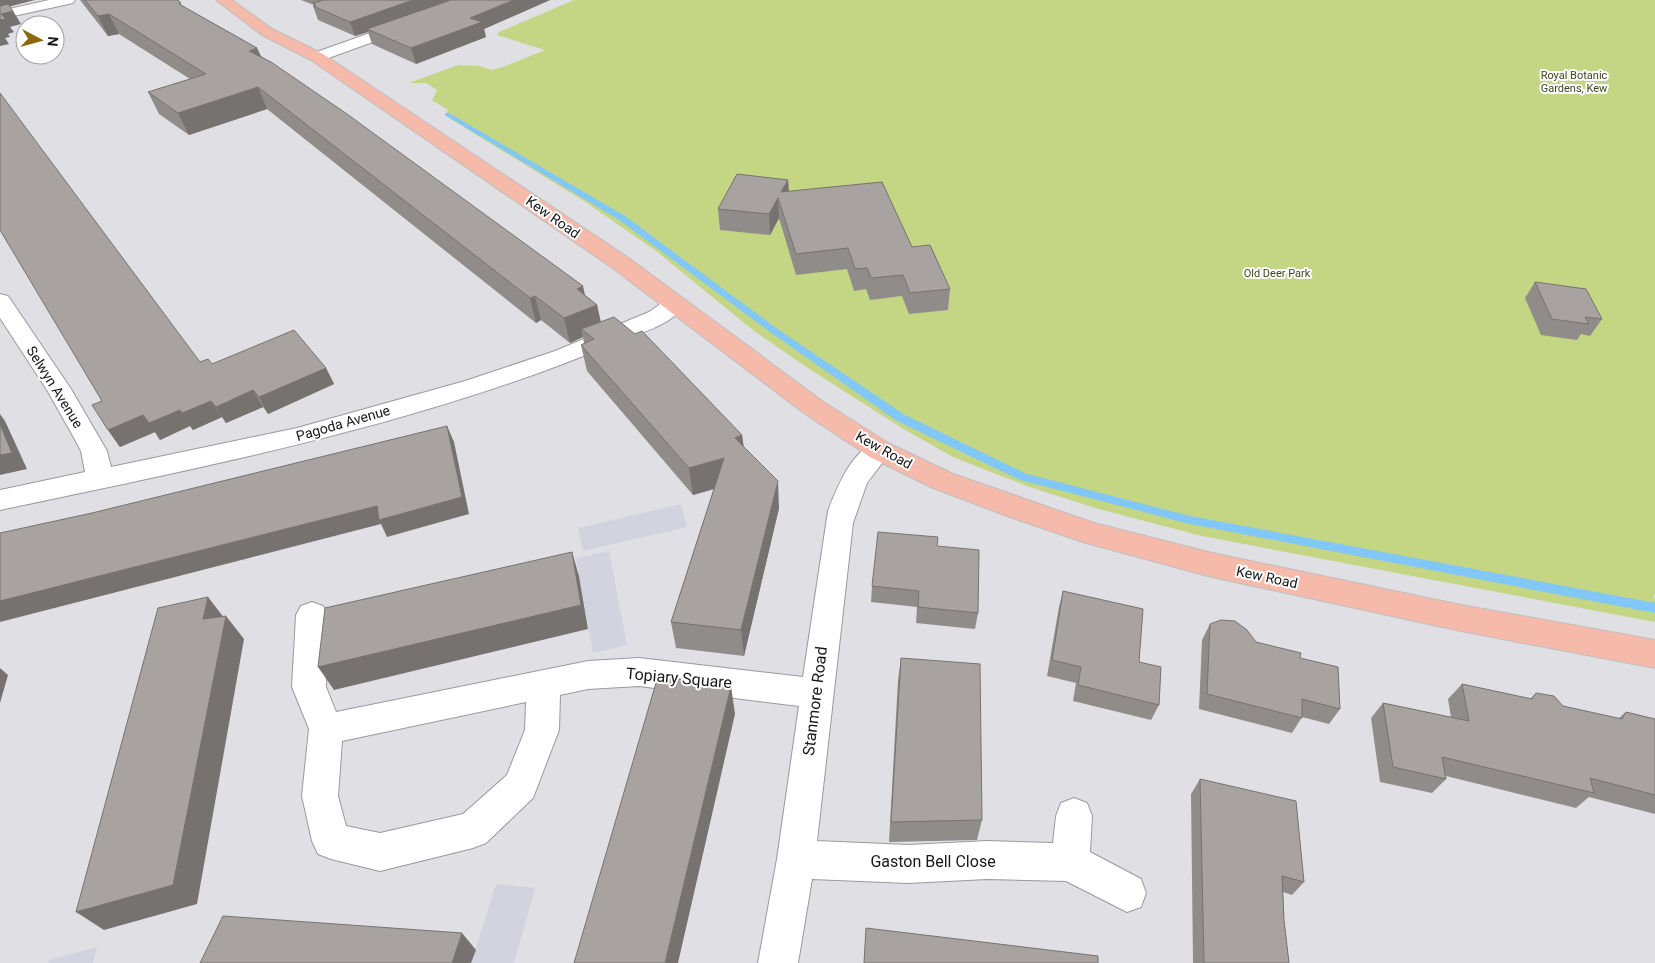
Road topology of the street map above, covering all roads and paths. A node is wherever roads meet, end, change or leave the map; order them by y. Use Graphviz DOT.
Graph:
graph roads {
  1 [pos="68,0"];
  2 [pos="223,0"];
  3 [pos="476,0"];
  4 [pos="0,15"];
  5 [pos="316,57"];
  6 [pos="0,301"];
  7 [pos="674,305"];
  8 [pos="879,450"];
  9 [pos="100,477"];
  10 [pos="0,500"];
  11 [pos="312,615"];
  12 [pos="1655,654"];
  13 [pos="544,684"];
  14 [pos="816,692"];
  15 [pos="326,729"];
  16 [pos="1074,816"];
  17 [pos="796,859"];
  18 [pos="1070,862"];
  19 [pos="1127,893"];
  20 [pos="778,963"];
  1 -- 4 [label="street"];
  2 -- 5 [label="main road, Kew Road"];
  3 -- 5 [label="street"];
  5 -- 7 [label="main road, Kew Road"];
  6 -- 9 [label="street, Selwyn Avenue"];
  7 -- 8 [label="main road, Kew Road"];
  7 -- 9 [label="street, Pagoda Avenue"];
  8 -- 12 [label="main road, Kew Road"];
  8 -- 14 [label="street, Stanmore Road"];
  9 -- 10 [label="street, Pagoda Avenue"];
  11 -- 15 [label="street"];
  13 -- 14 [label="street, Topiary Square"];
  13 -- 15 [label="street, Topiary Square"];
  13 -- 15 [label="street"];
  14 -- 17 [label="street, Stanmore Road"];
  16 -- 18 [label="street"];
  17 -- 18 [label="street, Gaston Bell Close"];
  17 -- 20 [label="street, Stanmore Road"];
  18 -- 19 [label="street, Gaston Bell Close"];
}
